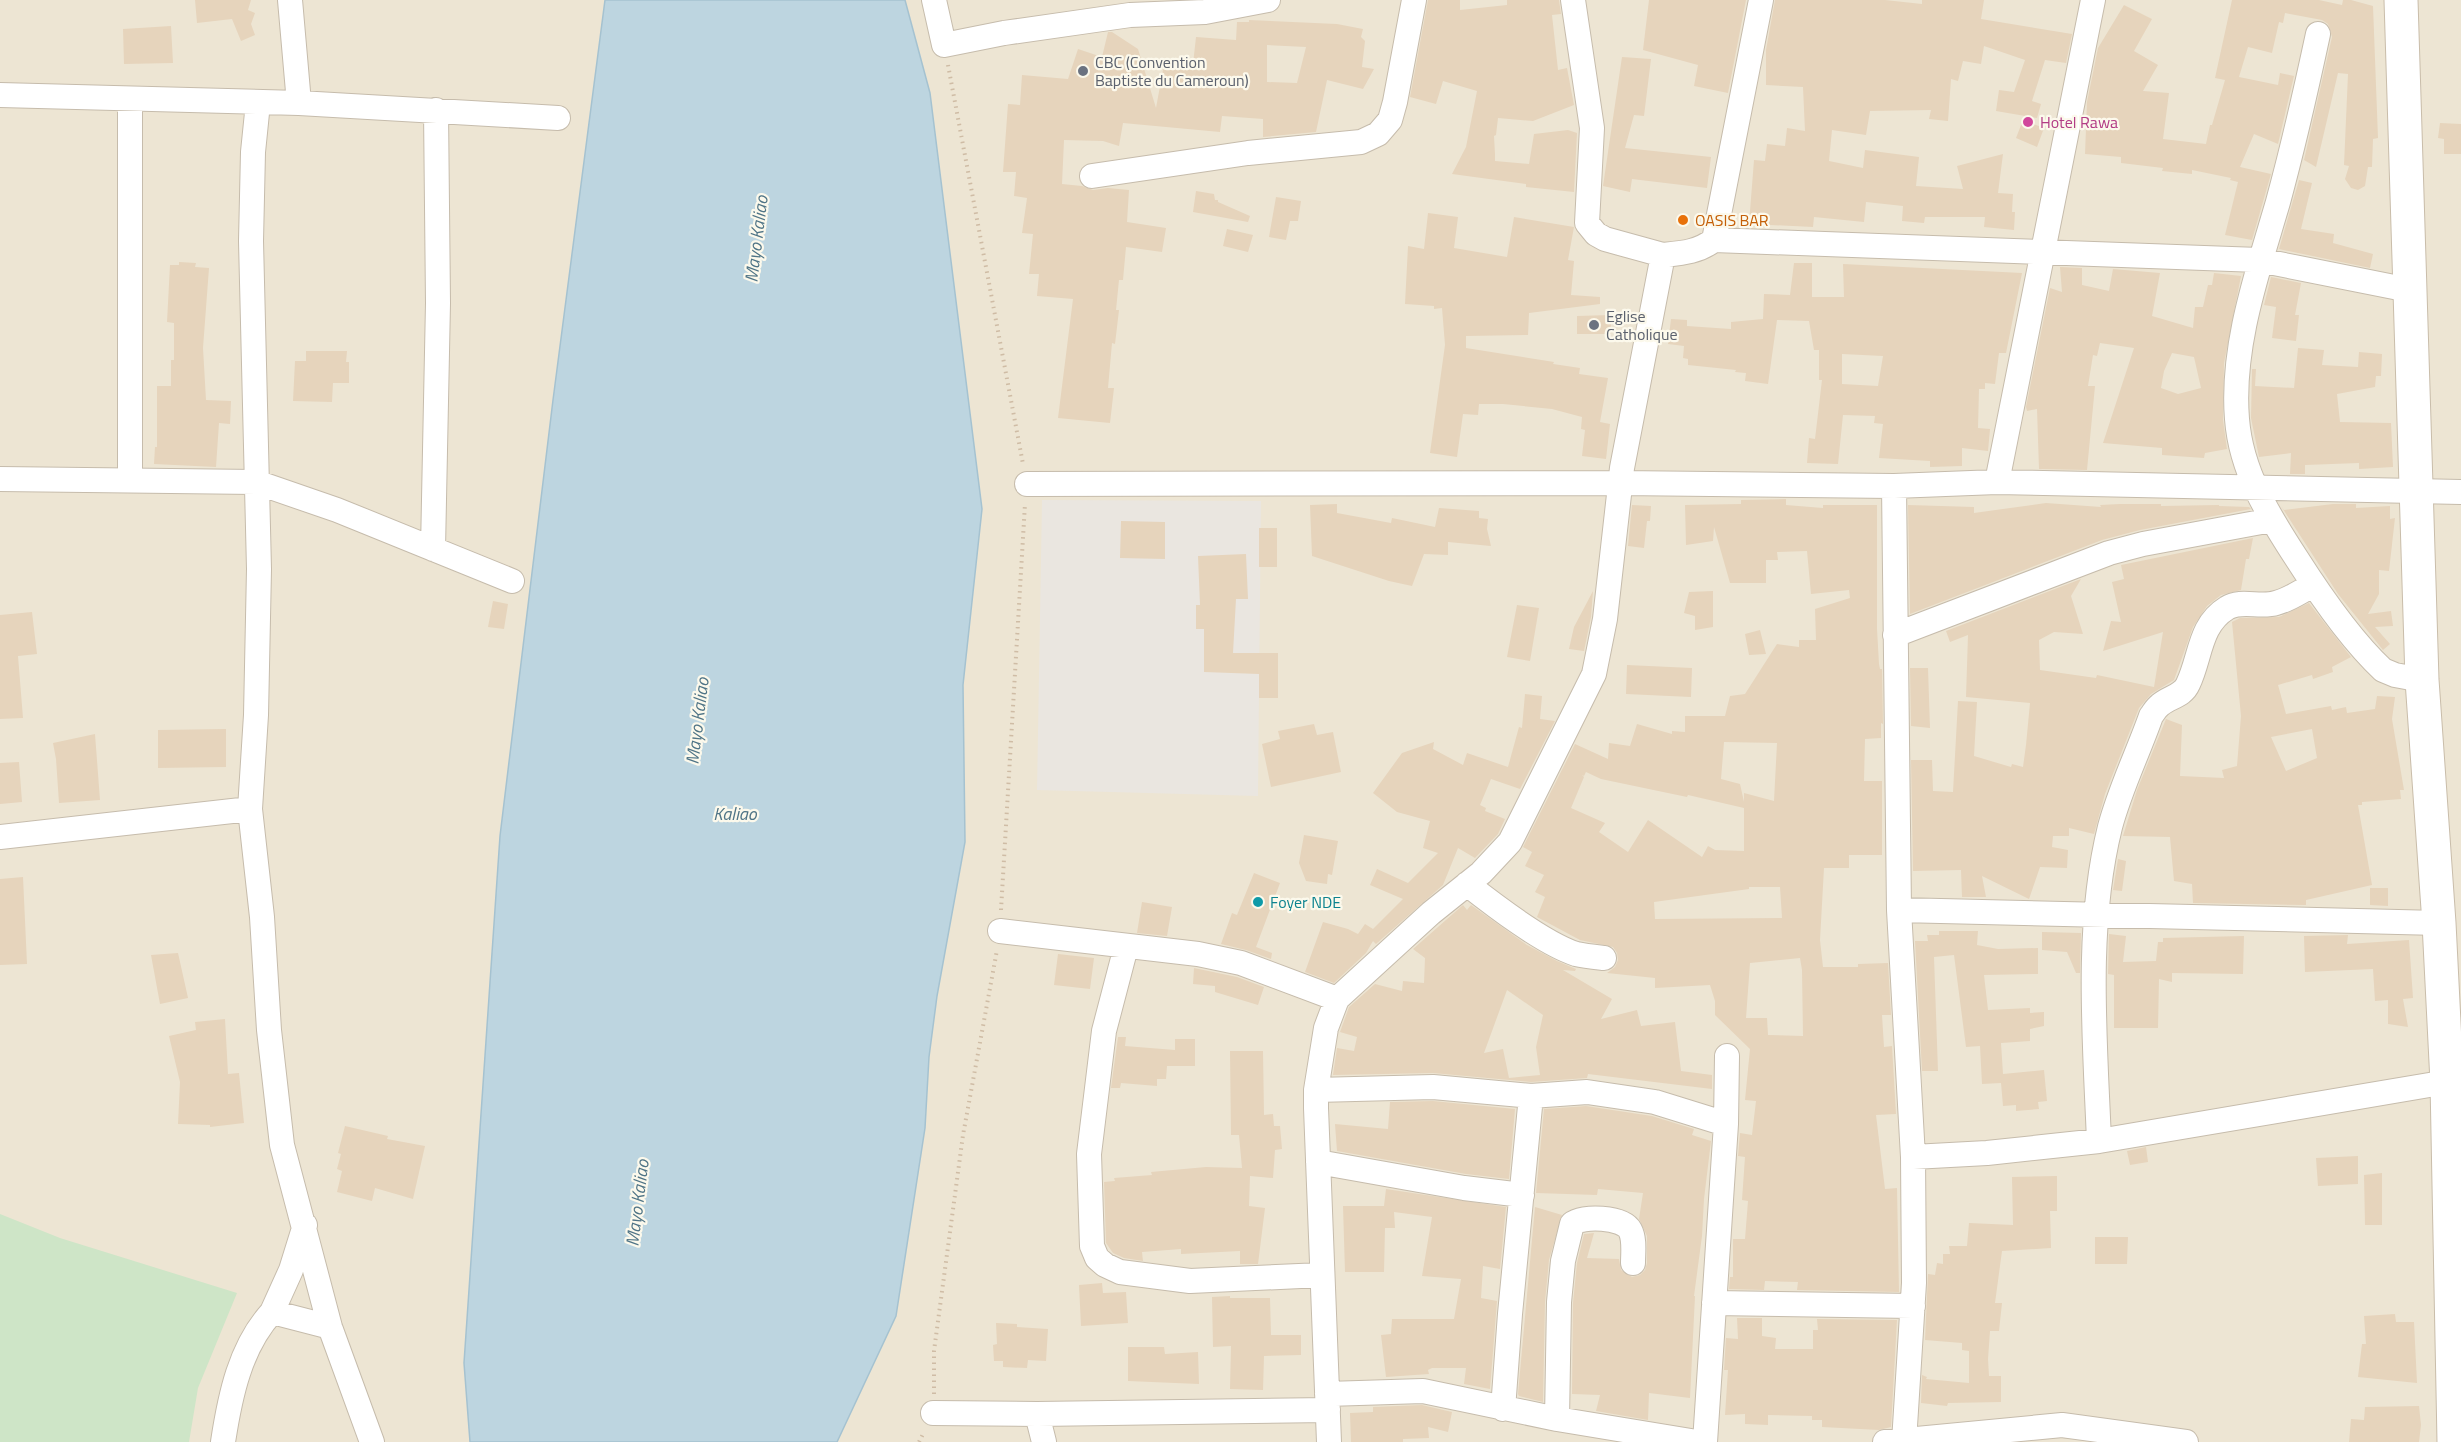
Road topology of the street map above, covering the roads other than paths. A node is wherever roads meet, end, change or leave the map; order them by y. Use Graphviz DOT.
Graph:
graph roads {
  1 [pos="290,0"];
  2 [pos="934,0"];
  3 [pos="1268,0"];
  4 [pos="1414,0"];
  5 [pos="1573,0"];
  6 [pos="1761,0"];
  7 [pos="2093,0"];
  8 [pos="2401,0"];
  9 [pos="2318,34"];
  10 [pos="0,95"];
  11 [pos="130,99"];
  12 [pos="258,103"];
  13 [pos="299,103"];
  14 [pos="436,110"];
  15 [pos="558,118"];
  16 [pos="1092,176"];
  17 [pos="1714,240"];
  18 [pos="2042,251"];
  19 [pos="1663,255"];
  20 [pos="2259,260"];
  21 [pos="2409,290"];
  22 [pos="0,479"];
  23 [pos="130,480"];
  24 [pos="256,482"];
  25 [pos="1997,482"];
  26 [pos="1620,483"];
  27 [pos="1027,484"];
  28 [pos="1894,486"];
  29 [pos="2255,489"];
  30 [pos="2461,492"];
  31 [pos="2417,493"];
  32 [pos="2272,520"];
  33 [pos="433,549"];
  34 [pos="512,580"];
  35 [pos="2313,585"];
  36 [pos="1895,635"];
  37 [pos="2422,680"];
  38 [pos="250,809"];
  39 [pos="0,837"];
  40 [pos="1467,884"];
  41 [pos="1899,910"];
  42 [pos="2097,915"];
  43 [pos="2439,923"];
  44 [pos="1000,931"];
  45 [pos="1126,947"];
  46 [pos="1604,958"];
  47 [pos="1337,999"];
  48 [pos="1726,1056"];
  49 [pos="2447,1082"];
  50 [pos="1316,1090"];
  51 [pos="1531,1096"];
  52 [pos="1726,1124"];
  53 [pos="2100,1142"];
  54 [pos="1913,1156"];
  55 [pos="1318,1162"];
  56 [pos="1522,1195"];
  57 [pos="305,1225"];
  58 [pos="1633,1263"];
  59 [pos="1322,1275"];
  60 [pos="1714,1303"];
  61 [pos="1913,1306"];
  62 [pos="272,1312"];
  63 [pos="330,1327"];
  64 [pos="1327,1402"];
  65 [pos="1503,1408"];
  66 [pos="933,1413"];
  67 [pos="1036,1414"];
  68 [pos="1557,1419"];
  69 [pos="223,1442"];
  70 [pos="372,1442"];
  71 [pos="1044,1442"];
  72 [pos="1329,1442"];
  73 [pos="1697,1442"];
  74 [pos="1705,1442"];
  75 [pos="1885,1442"];
  76 [pos="1904,1442"];
  77 [pos="2186,1442"];
  78 [pos="2454,1442"];
  1 -- 13 [label="street"];
  2 -- 3 [label="street"];
  4 -- 16 [label="street"];
  5 -- 19 [label="street"];
  6 -- 17 [label="street"];
  7 -- 18 [label="street"];
  8 -- 21 [label="street"];
  9 -- 20 [label="street"];
  10 -- 11 [label="street"];
  11 -- 12 [label="street"];
  11 -- 23 [label="street"];
  12 -- 13 [label="street"];
  12 -- 24 [label="street"];
  13 -- 14 [label="street"];
  14 -- 15 [label="street"];
  14 -- 33 [label="street"];
  17 -- 18 [label="street"];
  17 -- 19 [label="street"];
  18 -- 20 [label="street"];
  18 -- 25 [label="street"];
  19 -- 26 [label="street"];
  20 -- 21 [label="street"];
  20 -- 29 [label="street"];
  21 -- 31 [label="street"];
  22 -- 23 [label="street"];
  23 -- 24 [label="street"];
  24 -- 33 [label="street"];
  24 -- 38 [label="street"];
  25 -- 28 [label="street"];
  25 -- 29 [label="street"];
  26 -- 27 [label="street"];
  26 -- 28 [label="street"];
  26 -- 40 [label="street"];
  28 -- 36 [label="street"];
  29 -- 31 [label="street"];
  29 -- 32 [label="street"];
  30 -- 31 [label="street"];
  31 -- 37 [label="street"];
  32 -- 35 [label="street"];
  32 -- 36 [label="street"];
  33 -- 34 [label="street"];
  35 -- 37 [label="street"];
  35 -- 42 [label="street"];
  36 -- 41 [label="street"];
  37 -- 43 [label="street"];
  38 -- 39 [label="street"];
  38 -- 57 [label="street"];
  40 -- 46 [label="street"];
  40 -- 47 [label="street"];
  41 -- 42 [label="street"];
  41 -- 54 [label="street"];
  42 -- 43 [label="street"];
  42 -- 53 [label="street"];
  43 -- 49 [label="street"];
  44 -- 45 [label="street"];
  45 -- 47 [label="street"];
  45 -- 59 [label="street"];
  47 -- 50 [label="street"];
  48 -- 52 [label="street"];
  49 -- 53 [label="street"];
  49 -- 78 [label="street"];
  50 -- 51 [label="street"];
  50 -- 55 [label="street"];
  51 -- 52 [label="street"];
  51 -- 56 [label="street"];
  52 -- 60 [label="street"];
  53 -- 54 [label="street"];
  54 -- 61 [label="street"];
  55 -- 56 [label="street"];
  55 -- 59 [label="street"];
  56 -- 65 [label="street"];
  57 -- 62 [label="street"];
  57 -- 63 [label="street"];
  58 -- 68 [label="street"];
  59 -- 64 [label="street"];
  60 -- 61 [label="street"];
  60 -- 74 [label="street"];
  61 -- 76 [label="street"];
  62 -- 63 [label="street"];
  62 -- 69 [label="street"];
  63 -- 70 [label="street"];
  64 -- 65 [label="street"];
  64 -- 67 [label="street"];
  64 -- 72 [label="street"];
  65 -- 68 [label="street"];
  66 -- 67 [label="street"];
  67 -- 71 [label="street"];
  68 -- 73 [label="street"];
  75 -- 76 [label="street"];
  76 -- 77 [label="street"];
}
